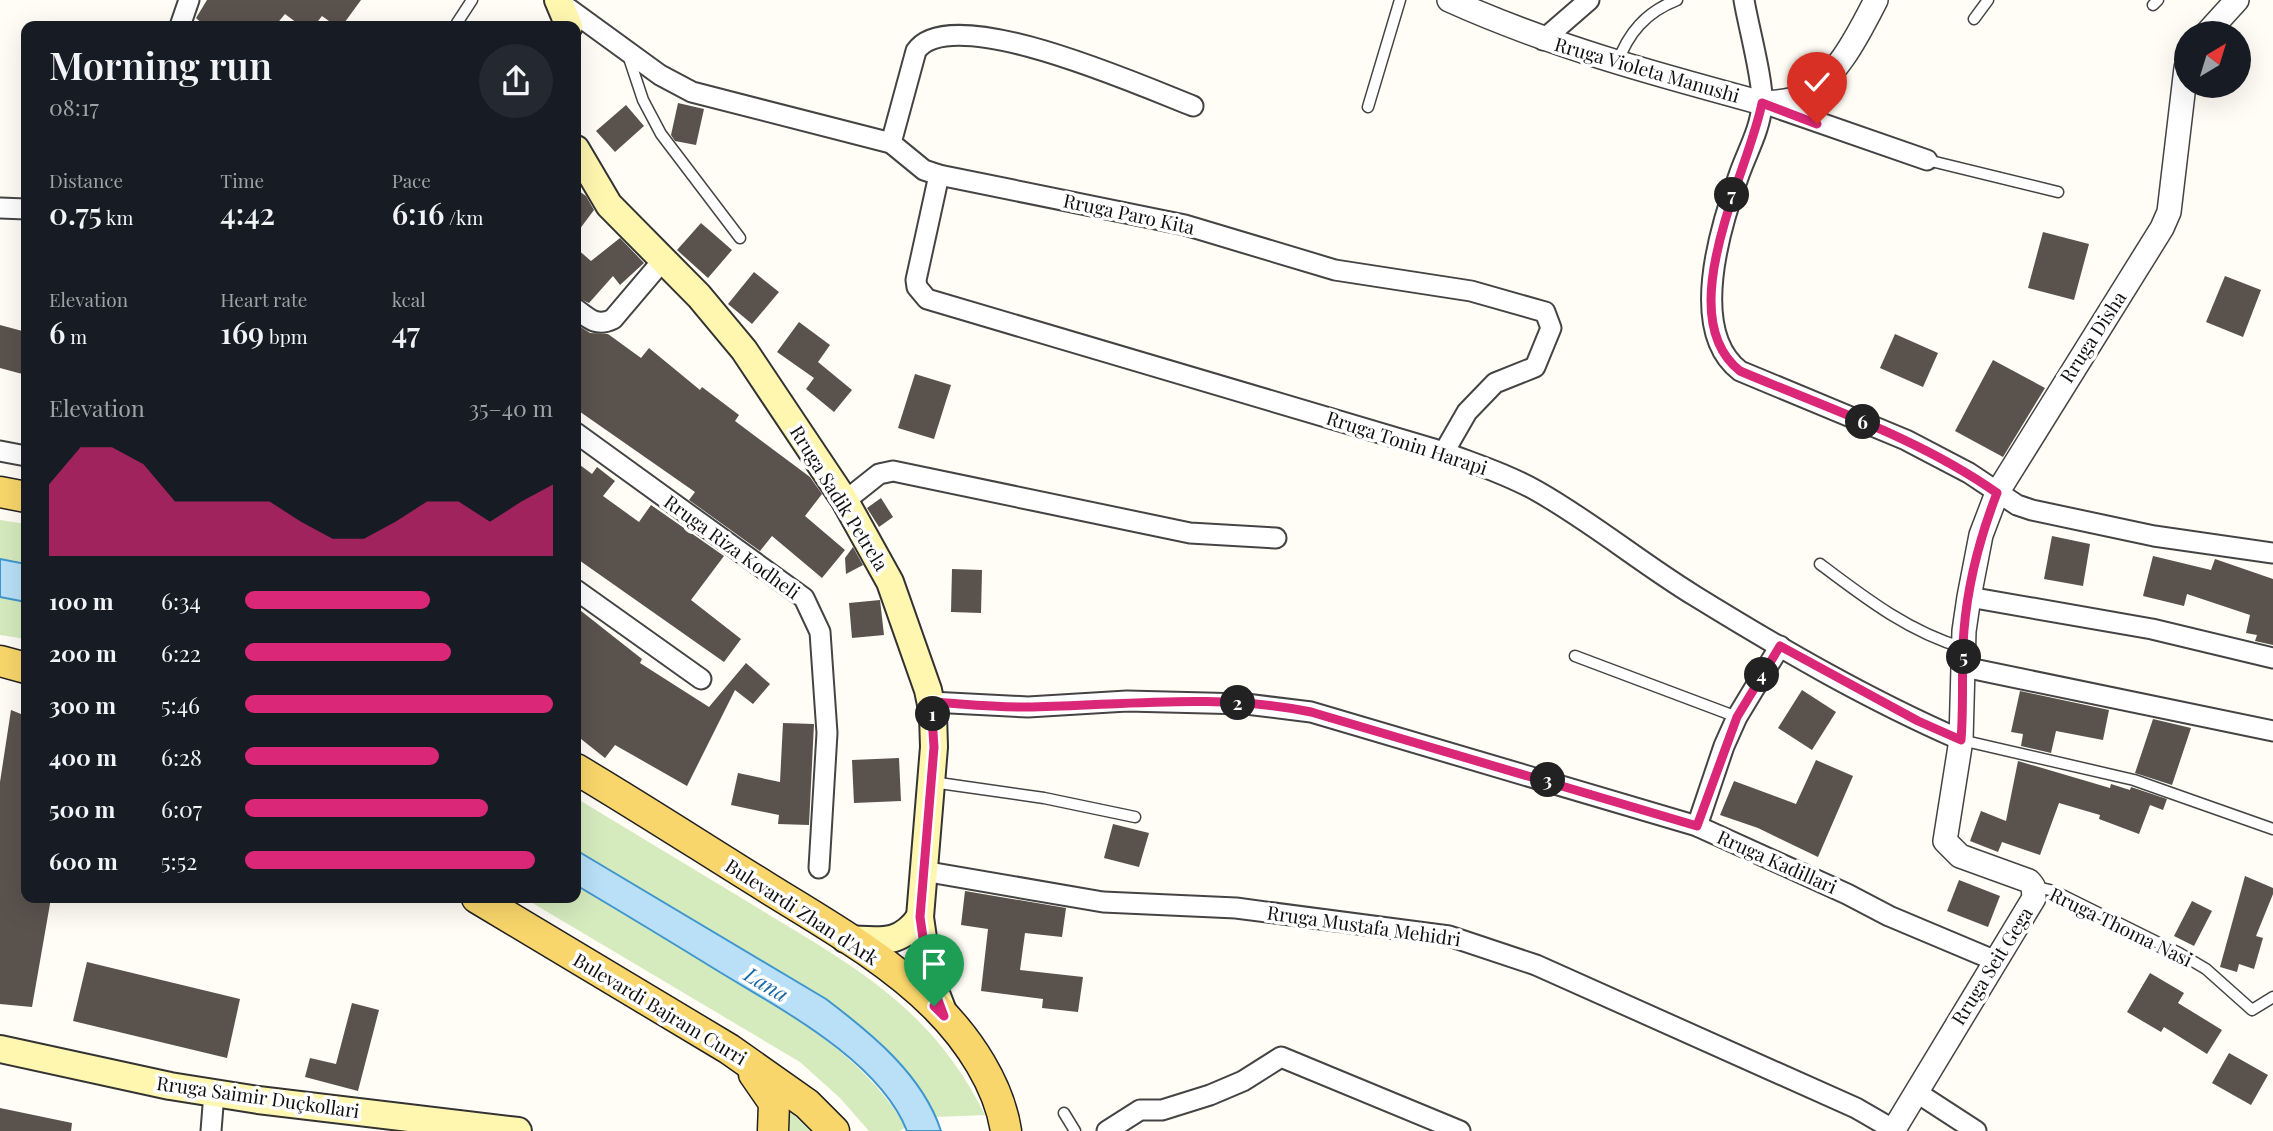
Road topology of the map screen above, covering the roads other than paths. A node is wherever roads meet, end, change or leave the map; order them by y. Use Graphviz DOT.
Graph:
graph roads {
  1 [pos="472,0"];
  2 [pos="1400,0"];
  3 [pos="1449,0"];
  4 [pos="1589,0"];
  5 [pos="1677,0"];
  6 [pos="1744,0"];
  7 [pos="1876,0"];
  8 [pos="1988,0"];
  9 [pos="2236,0"];
  10 [pos="562,10"];
  11 [pos="1974,19"];
  12 [pos="458,21"];
  13 [pos="579,21"];
  14 [pos="2218,21"];
  15 [pos="581,22"];
  16 [pos="1544,40"];
  17 [pos="627,51"];
  18 [pos="1617,64"];
  19 [pos="2182,98"];
  20 [pos="1762,103"];
  21 [pos="1193,106"];
  22 [pos="1368,107"];
  23 [pos="891,143"];
  24 [pos="581,157"];
  25 [pos="1927,160"];
  26 [pos="939,175"];
  27 [pos="2058,192"];
  28 [pos="0,208"];
  29 [pos="21,209"];
  30 [pos="740,238"];
  31 [pos="663,260"];
  32 [pos="581,313"];
  33 [pos="581,437"];
  34 [pos="0,451"];
  35 [pos="1444,452"];
  36 [pos="21,455"];
  37 [pos="0,492"];
  38 [pos="1997,493"];
  39 [pos="21,496"];
  40 [pos="845,501"];
  41 [pos="1276,538"];
  42 [pos="2273,552"];
  43 [pos="1820,564"];
  44 [pos="581,594"];
  45 [pos="1969,597"];
  46 [pos="1780,646"];
  47 [pos="1575,656"];
  48 [pos="1964,658"];
  49 [pos="2273,658"];
  50 [pos="0,661"];
  51 [pos="21,667"];
  52 [pos="701,679"];
  53 [pos="931,702"];
  54 [pos="1737,717"];
  55 [pos="2273,731"];
  56 [pos="1961,740"];
  57 [pos="581,772"];
  58 [pos="931,782"];
  59 [pos="1135,817"];
  60 [pos="1697,826"];
  61 [pos="2273,829"];
  62 [pos="819,867"];
  63 [pos="923,871"];
  64 [pos="2034,886"];
  65 [pos="485,903"];
  66 [pos="920,917"];
  67 [pos="845,939"];
  68 [pos="1996,961"];
  69 [pos="2273,997"];
  70 [pos="944,1016"];
  71 [pos="0,1049"];
  72 [pos="729,1049"];
  73 [pos="1916,1092"];
  74 [pos="214,1093"];
  75 [pos="1064,1112"];
  76 [pos="211,1131"];
  77 [pos="518,1131"];
  78 [pos="773,1131"];
  79 [pos="834,1131"];
  80 [pos="1006,1131"];
  81 [pos="1075,1131"];
  82 [pos="1108,1131"];
  83 [pos="1460,1131"];
  84 [pos="1893,1131"];
  85 [pos="1976,1131"];
  1 -- 12 [label="lane"];
  2 -- 22 [label="lane"];
  3 -- 16 [label="street, Rruga Violeta Manushi"];
  4 -- 16 [label="street"];
  5 -- 18 [label="lane"];
  6 -- 20 [label="street"];
  7 -- 20 [label="street"];
  8 -- 11 [label="lane"];
  9 -- 14 [label="street"];
  10 -- 13 [label="street, Rruga Paro Kita"];
  15 -- 17 [label="street, Rruga Paro Kita"];
  16 -- 18 [label="street, Rruga Violeta Manushi"];
  17 -- 23 [label="street, Rruga Paro Kita"];
  17 -- 30 [label="lane"];
  18 -- 20 [label="street, Rruga Violeta Manushi"];
  19 -- 38 [label="street, Rruga Disha"];
  20 -- 25 [label="street, Rruga Violeta Manushi"];
  20 -- 38 [label="street"];
  21 -- 23 [label="street"];
  23 -- 26 [label="street, Rruga Paro Kita"];
  24 -- 31 [label="main road, Rruga Sadik Petrela"];
  25 -- 27 [label="lane"];
  26 -- 35 [label="street, Rruga Tonin Harapi"];
  26 -- 35 [label="street, Rruga Paro Kita"];
  28 -- 29 [label="street"];
  31 -- 32 [label="street"];
  31 -- 40 [label="main road, Rruga Sadik Petrela"];
  33 -- 62 [label="street, Rruga Riza Kodheli"];
  34 -- 36 [label="street"];
  35 -- 46 [label="street, Rruga Tonin Harapi"];
  37 -- 39 [label="main road"];
  38 -- 42 [label="street"];
  38 -- 45 [label="street, Rruga Disha"];
  40 -- 41 [label="street"];
  40 -- 53 [label="main road, Rruga Sadik Petrela"];
  43 -- 48 [label="lane"];
  44 -- 52 [label="street"];
  45 -- 48 [label="street, Rruga Seit Gega"];
  45 -- 49 [label="street"];
  46 -- 54 [label="street"];
  46 -- 56 [label="street, Rruga Tonin Harapi"];
  47 -- 54 [label="lane"];
  48 -- 55 [label="street"];
  48 -- 56 [label="street, Rruga Seit Gega"];
  50 -- 51 [label="main road"];
  53 -- 58 [label="main road, Rruga Sadik Petrela"];
  53 -- 60 [label="street, Rruga Kadillari"];
  54 -- 60 [label="street"];
  56 -- 61 [label="lane"];
  56 -- 64 [label="street, Rruga Seit Gega"];
  57 -- 67 [label="main road, Bulevardi Zhan d'Ark"];
  58 -- 59 [label="lane"];
  58 -- 63 [label="main road, Rruga Sadik Petrela"];
  60 -- 68 [label="street, Rruga Kadillari"];
  63 -- 66 [label="main road, Rruga Sadik Petrela"];
  63 -- 84 [label="street, Rruga Mustafa Mehidri"];
  64 -- 68 [label="street, Rruga Seit Gega"];
  64 -- 69 [label="lane, Rruga Thoma Nasi"];
  65 -- 72 [label="main road, Bulevardi Bajram Curri"];
  66 -- 67 [label="main road"];
  66 -- 70 [label="main road, Rruga Sadik Petrela"];
  67 -- 70 [label="main road, Bulevardi Zhan d'Ark"];
  68 -- 73 [label="street, Rruga Seit Gega"];
  70 -- 80 [label="main road, Bulevardi Zhan d'Ark"];
  71 -- 74 [label="main road, Rruga Saimir Duçkollari"];
  72 -- 78 [label="main road"];
  72 -- 79 [label="main road, Bulevardi Bajram Curri"];
  73 -- 84 [label="street"];
  73 -- 85 [label="street"];
  74 -- 76 [label="street"];
  74 -- 77 [label="main road, Rruga Saimir Duçkollari"];
  75 -- 81 [label="lane"];
  82 -- 83 [label="street"];
}
